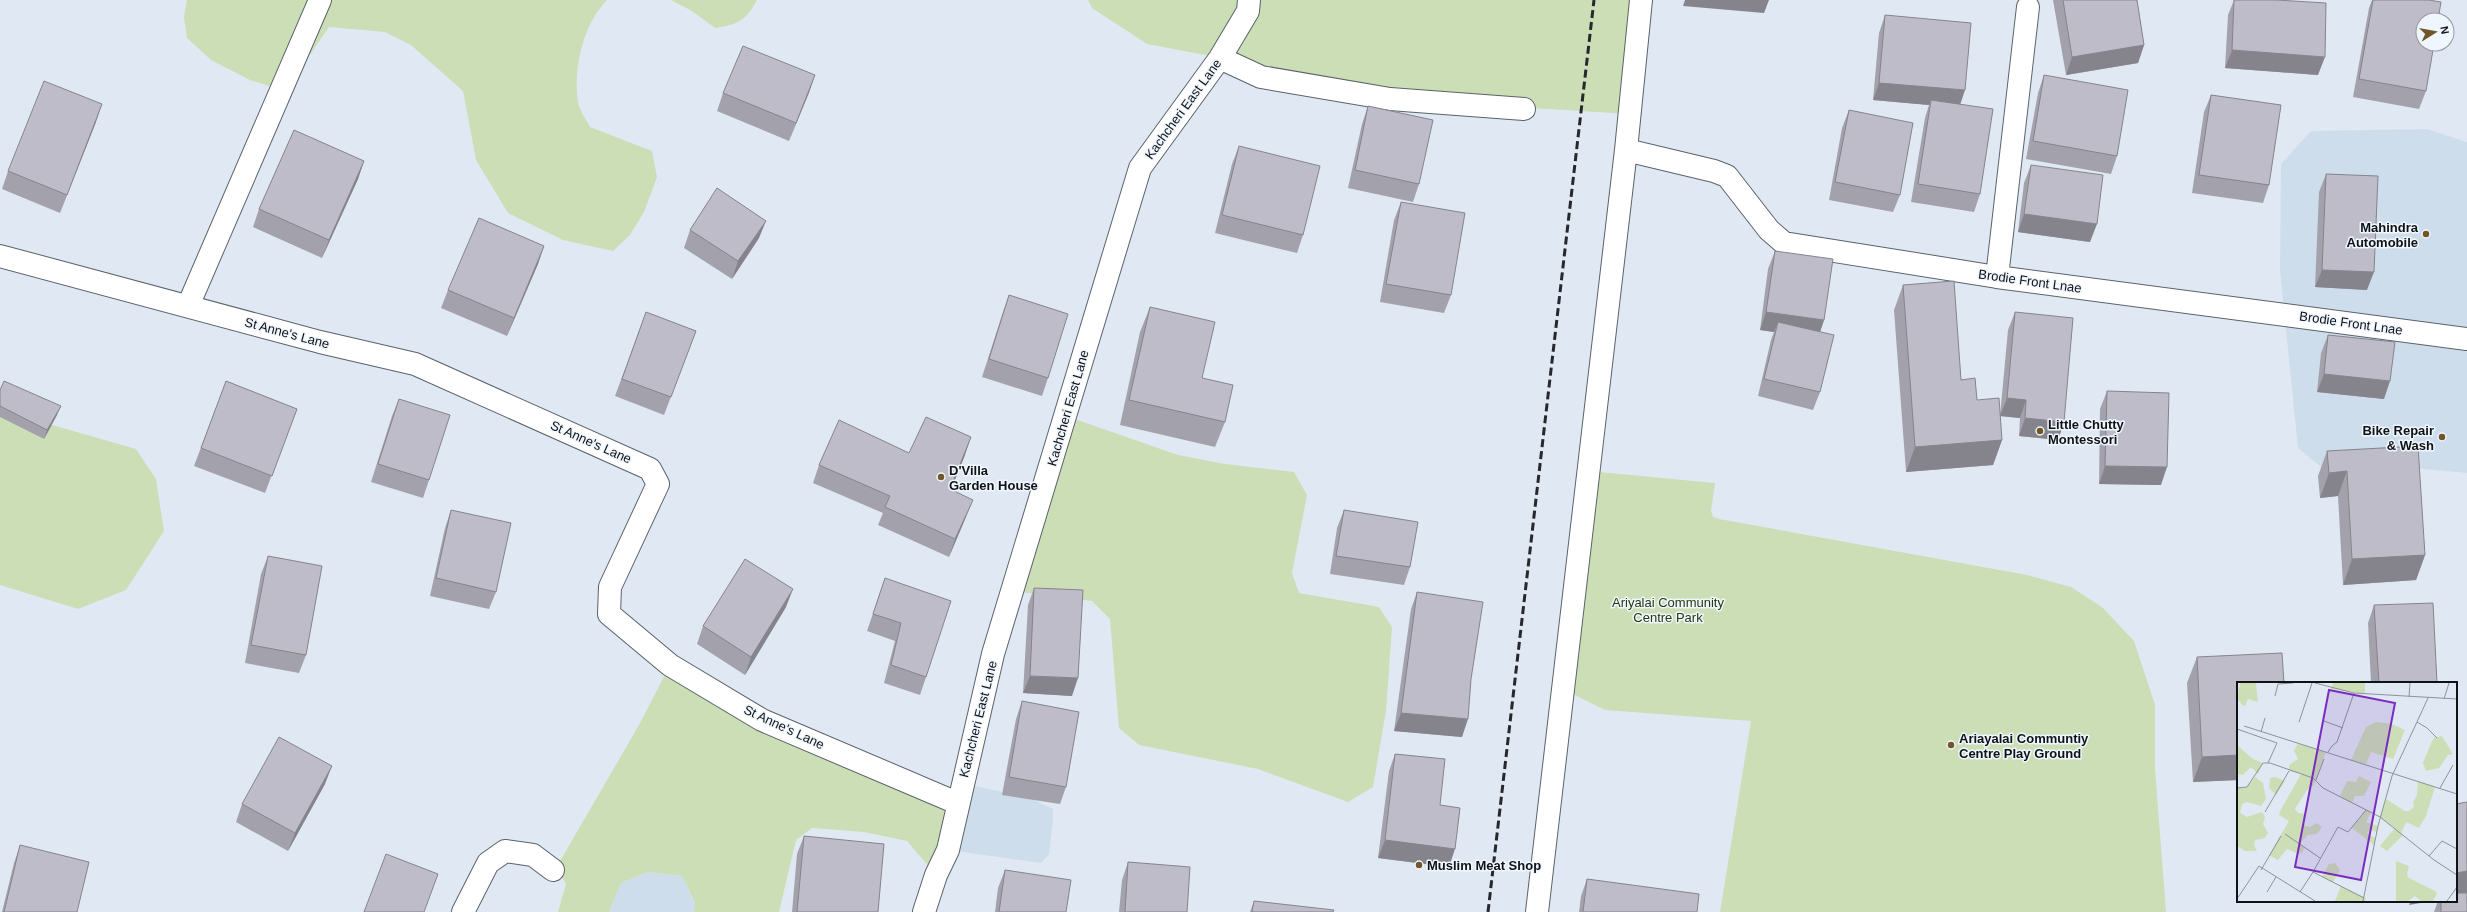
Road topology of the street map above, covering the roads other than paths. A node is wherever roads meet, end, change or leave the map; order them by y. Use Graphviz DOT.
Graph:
graph roads {
  1 [pos="320,0"];
  2 [pos="1249,0"];
  3 [pos="1641,0"];
  4 [pos="2028,7"];
  5 [pos="1220,58"];
  6 [pos="1524,109"];
  7 [pos="1626,150"];
  8 [pos="0,256"];
  9 [pos="1997,277"];
  10 [pos="188,306"];
  11 [pos="2467,339"];
  12 [pos="957,803"];
  13 [pos="553,870"];
  14 [pos="463,912"];
  15 [pos="924,912"];
  16 [pos="1537,912"];
  1 -- 10 [label="street"];
  2 -- 5 [label="street, Kachcheri East Lane"];
  3 -- 7 [label="street"];
  4 -- 9 [label="street"];
  5 -- 6 [label="street"];
  5 -- 12 [label="street, Kachcheri East Lane"];
  7 -- 9 [label="street, Brodie Front Lnae"];
  7 -- 16 [label="street"];
  8 -- 10 [label="street, St Anne's Lane"];
  9 -- 11 [label="street, Brodie Front Lnae"];
  10 -- 12 [label="street, St Anne's Lane"];
  12 -- 15 [label="street, Kachcheri East Lane"];
  13 -- 14 [label="street"];
}
